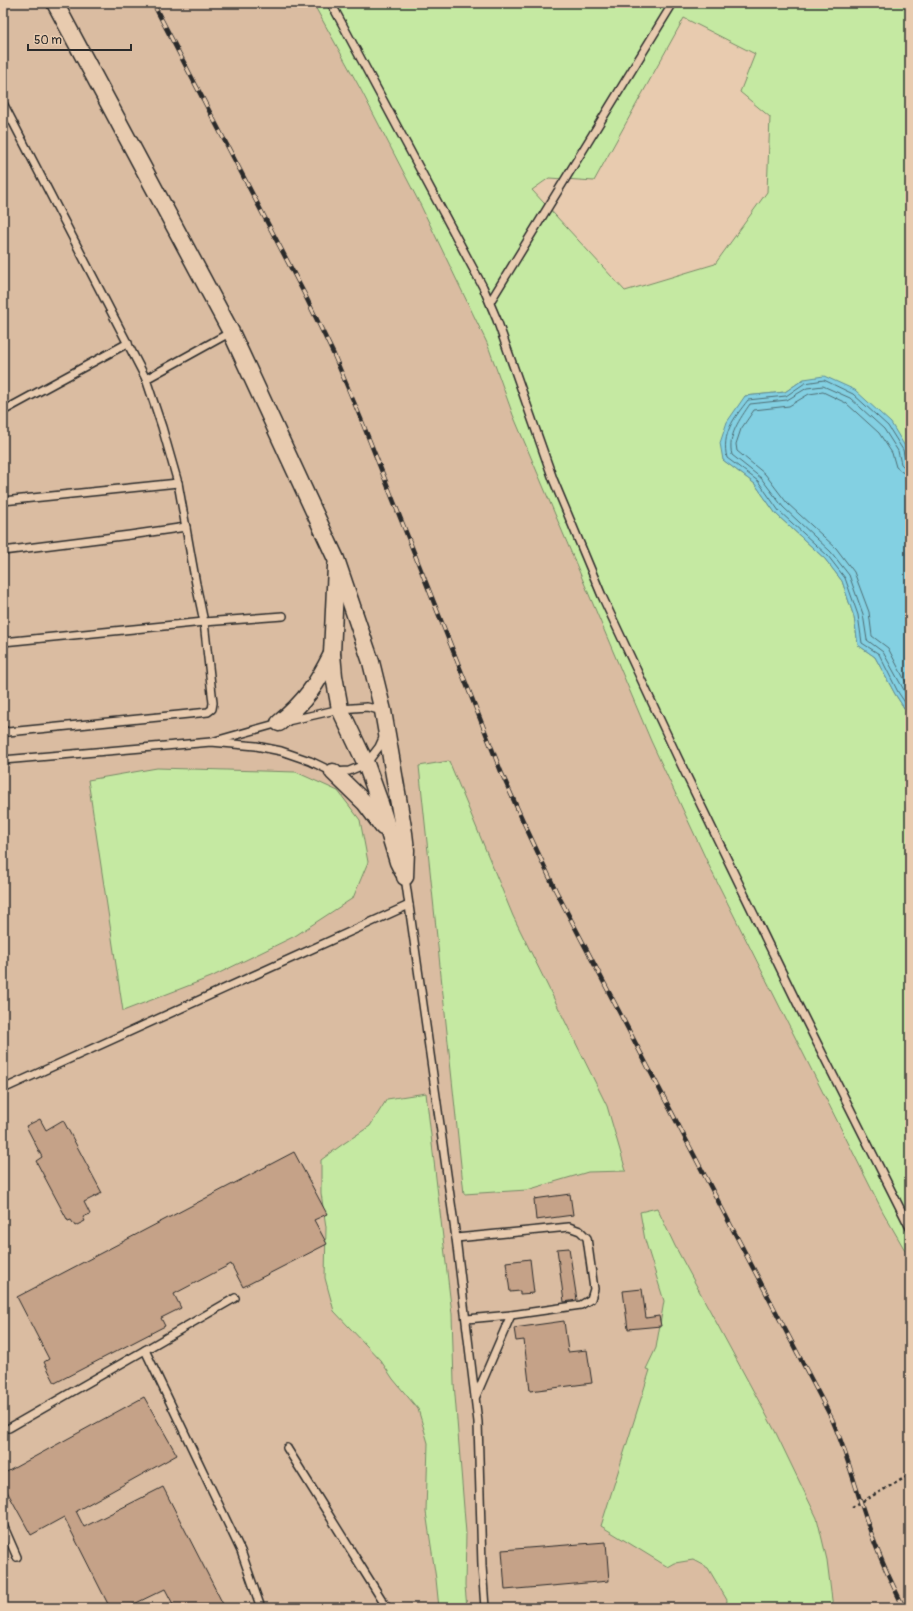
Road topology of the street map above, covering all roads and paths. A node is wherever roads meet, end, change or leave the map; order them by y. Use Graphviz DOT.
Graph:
graph roads {
  1 [pos="55,3"];
  2 [pos="331,3"];
  3 [pos="673,3"];
  4 [pos="3,103"];
  5 [pos="490,302"];
  6 [pos="231,332"];
  7 [pos="128,343"];
  8 [pos="146,379"];
  9 [pos="3,411"];
  10 [pos="178,483"];
  11 [pos="3,501"];
  12 [pos="186,527"];
  13 [pos="3,551"];
  14 [pos="336,559"];
  15 [pos="282,616"];
  16 [pos="204,622"];
  17 [pos="3,642"];
  18 [pos="332,654"];
  19 [pos="340,709"];
  20 [pos="383,711"];
  21 [pos="279,723"];
  22 [pos="3,730"];
  23 [pos="386,732"];
  24 [pos="211,742"];
  25 [pos="3,760"];
  26 [pos="366,764"];
  27 [pos="333,772"];
  28 [pos="393,846"];
  29 [pos="405,877"];
  30 [pos="409,905"];
  31 [pos="3,1089"];
  32 [pos="910,1228"];
  33 [pos="456,1238"];
  34 [pos="235,1298"];
  35 [pos="511,1316"];
  36 [pos="467,1319"];
  37 [pos="145,1350"];
  38 [pos="475,1398"];
  39 [pos="9,1428"];
  40 [pos="287,1448"];
  41 [pos="910,1475"];
  42 [pos="852,1507"];
  43 [pos="3,1525"];
  44 [pos="16,1557"];
  45 [pos="261,1608"];
  46 [pos="387,1608"];
  47 [pos="485,1608"];
  1 -- 6 [label="street"];
  2 -- 5 [label="lane"];
  3 -- 5 [label="lane"];
  4 -- 7 [label="lane"];
  5 -- 32 [label="lane"];
  6 -- 8 [label="lane"];
  6 -- 14 [label="street"];
  7 -- 8 [label="lane"];
  7 -- 9 [label="lane"];
  8 -- 10 [label="lane"];
  10 -- 11 [label="lane"];
  10 -- 12 [label="lane"];
  12 -- 13 [label="lane"];
  12 -- 16 [label="lane"];
  14 -- 18 [label="street"];
  14 -- 20 [label="street"];
  15 -- 16 [label="lane"];
  16 -- 17 [label="lane"];
  16 -- 22 [label="lane"];
  18 -- 19 [label="street"];
  18 -- 21 [label="street"];
  19 -- 20 [label="lane"];
  19 -- 21 [label="lane"];
  19 -- 26 [label="street"];
  20 -- 23 [label="street"];
  21 -- 24 [label="lane"];
  23 -- 26 [label="lane"];
  23 -- 29 [label="street"];
  24 -- 25 [label="lane"];
  24 -- 27 [label="lane"];
  26 -- 27 [label="lane"];
  26 -- 28 [label="street"];
  27 -- 28 [label="street"];
  28 -- 29 [label="street"];
  29 -- 30 [label="lane"];
  30 -- 31 [label="lane"];
  30 -- 33 [label="lane"];
  33 -- 35 [label="lane"];
  33 -- 36 [label="lane"];
  34 -- 37 [label="lane"];
  35 -- 36 [label="lane"];
  35 -- 38 [label="lane"];
  36 -- 38 [label="lane"];
  37 -- 39 [label="lane"];
  37 -- 45 [label="lane"];
  38 -- 47 [label="lane"];
  40 -- 46 [label="lane"];
  41 -- 42 [label="path"];
  43 -- 44 [label="lane"];
}
